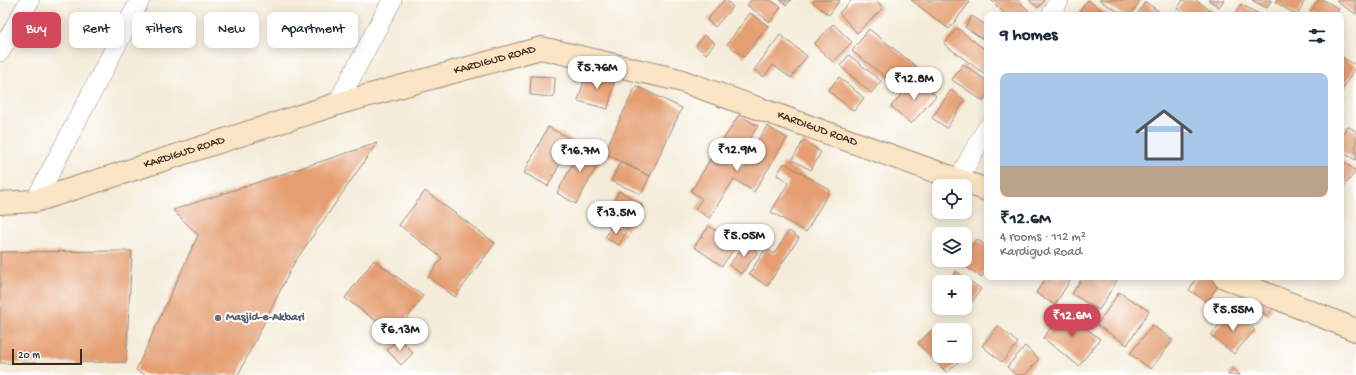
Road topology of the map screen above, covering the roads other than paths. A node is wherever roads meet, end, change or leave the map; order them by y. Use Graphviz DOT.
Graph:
graph roads {
  1 [pos="30,0"];
  2 [pos="140,0"];
  3 [pos="392,0"];
  4 [pos="1059,0"];
  5 [pos="1053,12"];
  6 [pos="0,52"];
  7 [pos="337,104"];
  8 [pos="984,133"];
  9 [pos="955,179"];
  10 [pos="959,179"];
  11 [pos="972,185"];
  12 [pos="984,189"];
  13 [pos="35,201"];
  14 [pos="0,203"];
  15 [pos="1231,280"];
  16 [pos="1356,330"];
  1 -- 6 [label="street"];
  2 -- 13 [label="street"];
  3 -- 7 [label="street"];
  4 -- 5 [label="street"];
  7 -- 9 [label="street, KARDIGUD ROAD"];
  7 -- 13 [label="street, KARDIGUD ROAD"];
  8 -- 10 [label="street"];
  11 -- 12 [label="street, KARDIGUD ROAD"];
  13 -- 14 [label="street, KARDIGUD ROAD"];
  15 -- 16 [label="street"];
}
